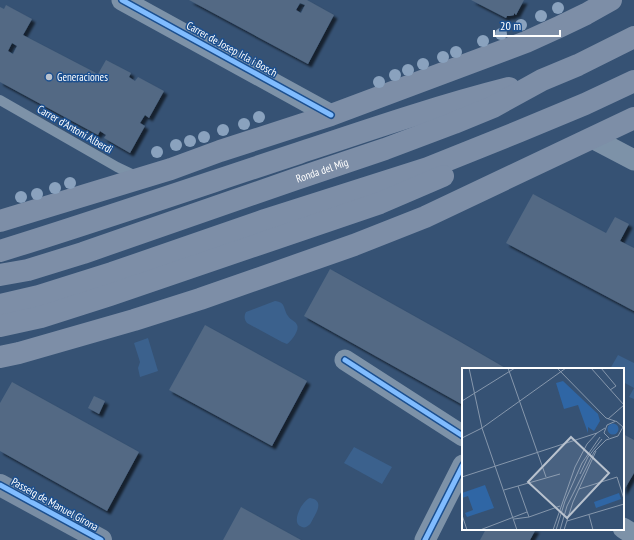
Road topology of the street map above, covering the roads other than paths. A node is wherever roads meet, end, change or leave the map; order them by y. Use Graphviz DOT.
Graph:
graph roads {
  1 [pos="122,0"];
  2 [pos="611,0"];
  3 [pos="634,37"];
  4 [pos="542,80"];
  5 [pos="634,81"];
  6 [pos="0,100"];
  7 [pos="332,115"];
  8 [pos="634,118"];
  9 [pos="520,131"];
  10 [pos="592,138"];
  11 [pos="553,156"];
  12 [pos="634,160"];
  13 [pos="139,178"];
  14 [pos="0,221"];
  15 [pos="0,251"];
  16 [pos="0,275"];
  17 [pos="0,305"];
  18 [pos="0,326"];
  19 [pos="0,342"];
  20 [pos="0,357"];
  21 [pos="345,360"];
  22 [pos="462,435"];
  23 [pos="462,467"];
  24 [pos="0,485"];
  25 [pos="624,529"];
  26 [pos="634,535"];
  27 [pos="101,540"];
  28 [pos="425,540"];
  1 -- 7 [label="street, Carrer de Josep Irla i Bosch"];
  2 -- 7 [label="main road"];
  3 -- 4 [label="main road, Ronda del Mig"];
  4 -- 15 [label="main road"];
  4 -- 16 [label="main road, Ronda del Mig"];
  5 -- 9 [label="main road"];
  6 -- 13 [label="lane, Carrer d'Antoni Alberdi"];
  7 -- 13 [label="main road"];
  8 -- 10 [label="main road"];
  9 -- 17 [label="main road"];
  9 -- 18 [label="main road"];
  10 -- 11 [label="main road"];
  10 -- 12 [label="street"];
  11 -- 19 [label="main road"];
  11 -- 20 [label="main road"];
  13 -- 14 [label="main road"];
  21 -- 22 [label="street"];
  23 -- 28 [label="street"];
  24 -- 27 [label="street, Passeig de Manuel Girona"];
  25 -- 26 [label="street"];
}
